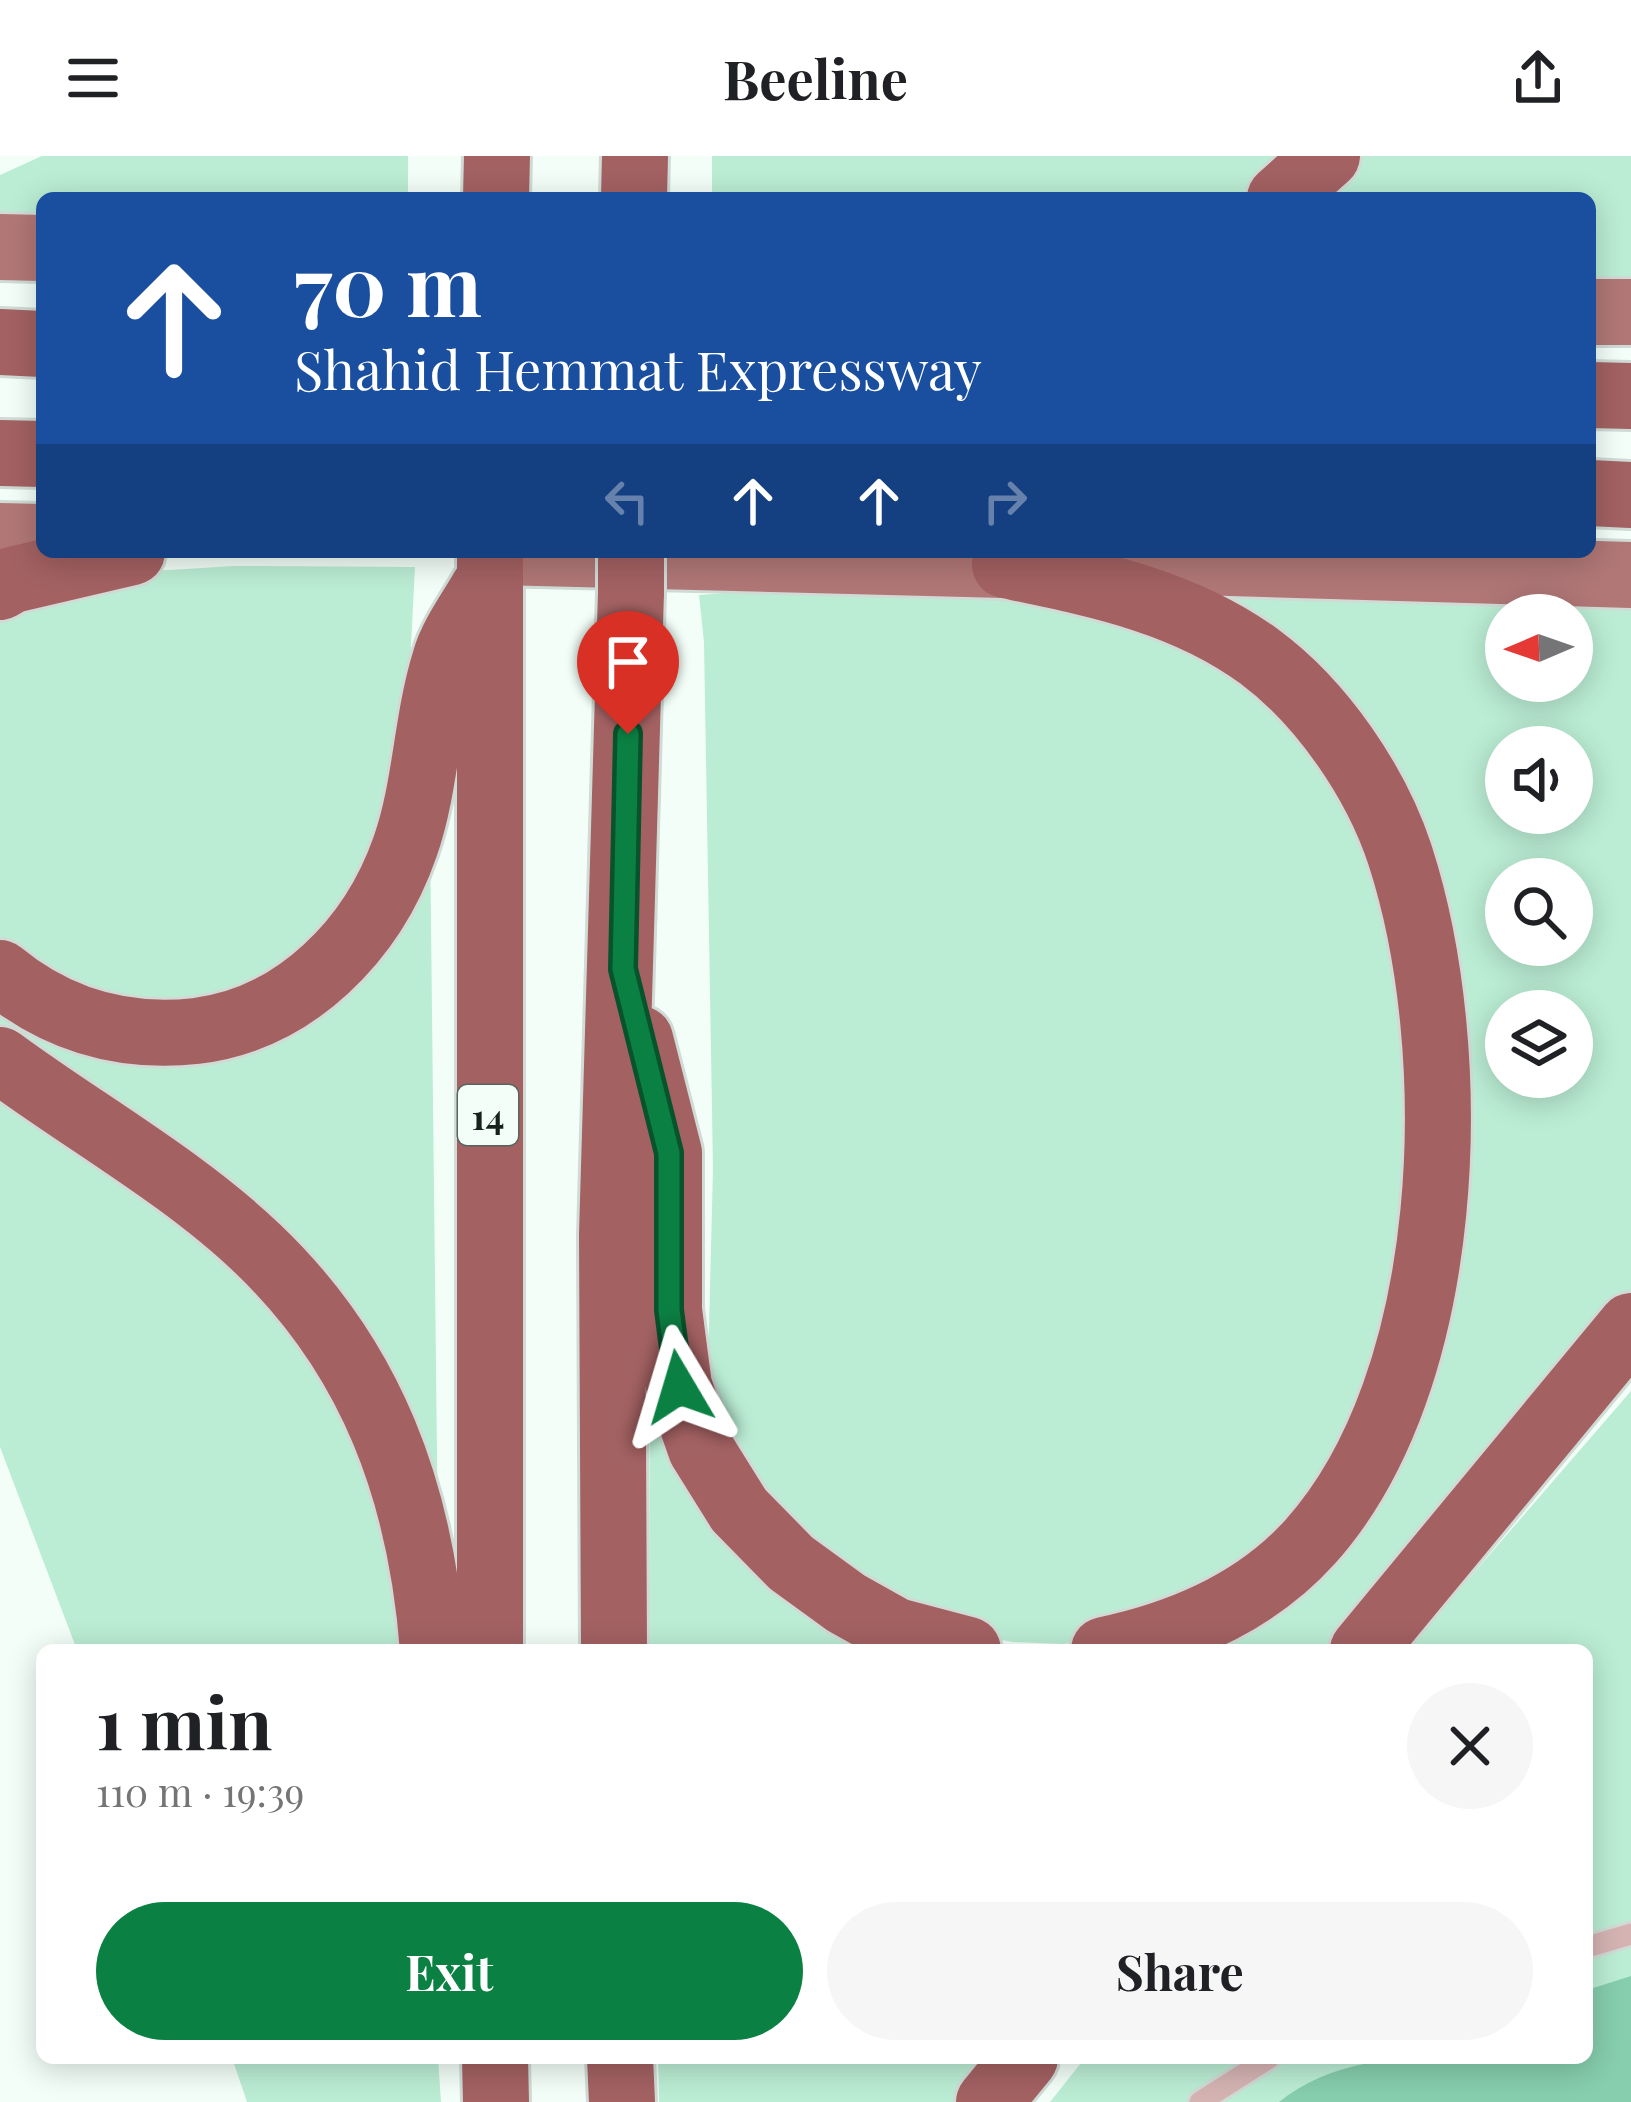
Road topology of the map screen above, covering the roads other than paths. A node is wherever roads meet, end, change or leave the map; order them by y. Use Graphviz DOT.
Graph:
graph roads {
  1 [pos="1327,156"];
  2 [pos="1287,192"];
  3 [pos="0,247"];
  4 [pos="36,248"];
  5 [pos="1596,312"];
  6 [pos="1631,312"];
  7 [pos="0,342"];
  8 [pos="36,344"];
  9 [pos="1596,394"];
  10 [pos="1631,396"];
  11 [pos="0,453"];
  12 [pos="36,454"];
  13 [pos="1596,493"];
  14 [pos="1631,495"];
  15 [pos="0,536"];
  16 [pos="36,537"];
  17 [pos="106,558"];
  18 [pos="494,561"];
  19 [pos="1005,565"];
  20 [pos="631,572"];
  21 [pos="1631,575"];
  22 [pos="0,587"];
  23 [pos="623,969"];
  24 [pos="0,974"];
  25 [pos="0,1060"];
  26 [pos="1631,1326"];
  27 [pos="432,1644"];
  28 [pos="490,1644"];
  29 [pos="614,1644"];
  30 [pos="945,1644"];
  31 [pos="1134,1644"];
  32 [pos="1368,1644"];
  33 [pos="1631,1934"];
  34 [pos="1593,1945"];
  35 [pos="495,2064"];
  36 [pos="620,2064"];
  37 [pos="1020,2064"];
  38 [pos="1260,2064"];
  39 [pos="496,2102"];
  40 [pos="622,2102"];
  41 [pos="989,2102"];
  42 [pos="1200,2102"];
  1 -- 2 [label="highway"];
  3 -- 4 [label="main road"];
  5 -- 6 [label="main road"];
  7 -- 8 [label="highway"];
  9 -- 10 [label="highway"];
  11 -- 12 [label="highway"];
  13 -- 14 [label="highway"];
  15 -- 16 [label="main road"];
  17 -- 22 [label="highway"];
  18 -- 19 [label="main road"];
  18 -- 24 [label="highway"];
  18 -- 28 [label="highway, 14"];
  19 -- 21 [label="main road"];
  19 -- 31 [label="highway"];
  20 -- 23 [label="highway"];
  23 -- 29 [label="highway"];
  23 -- 30 [label="highway"];
  25 -- 27 [label="highway"];
  26 -- 32 [label="highway"];
  33 -- 34 [label="lane"];
  35 -- 39 [label="highway"];
  36 -- 40 [label="highway"];
  37 -- 41 [label="highway"];
  38 -- 42 [label="lane"];
}
